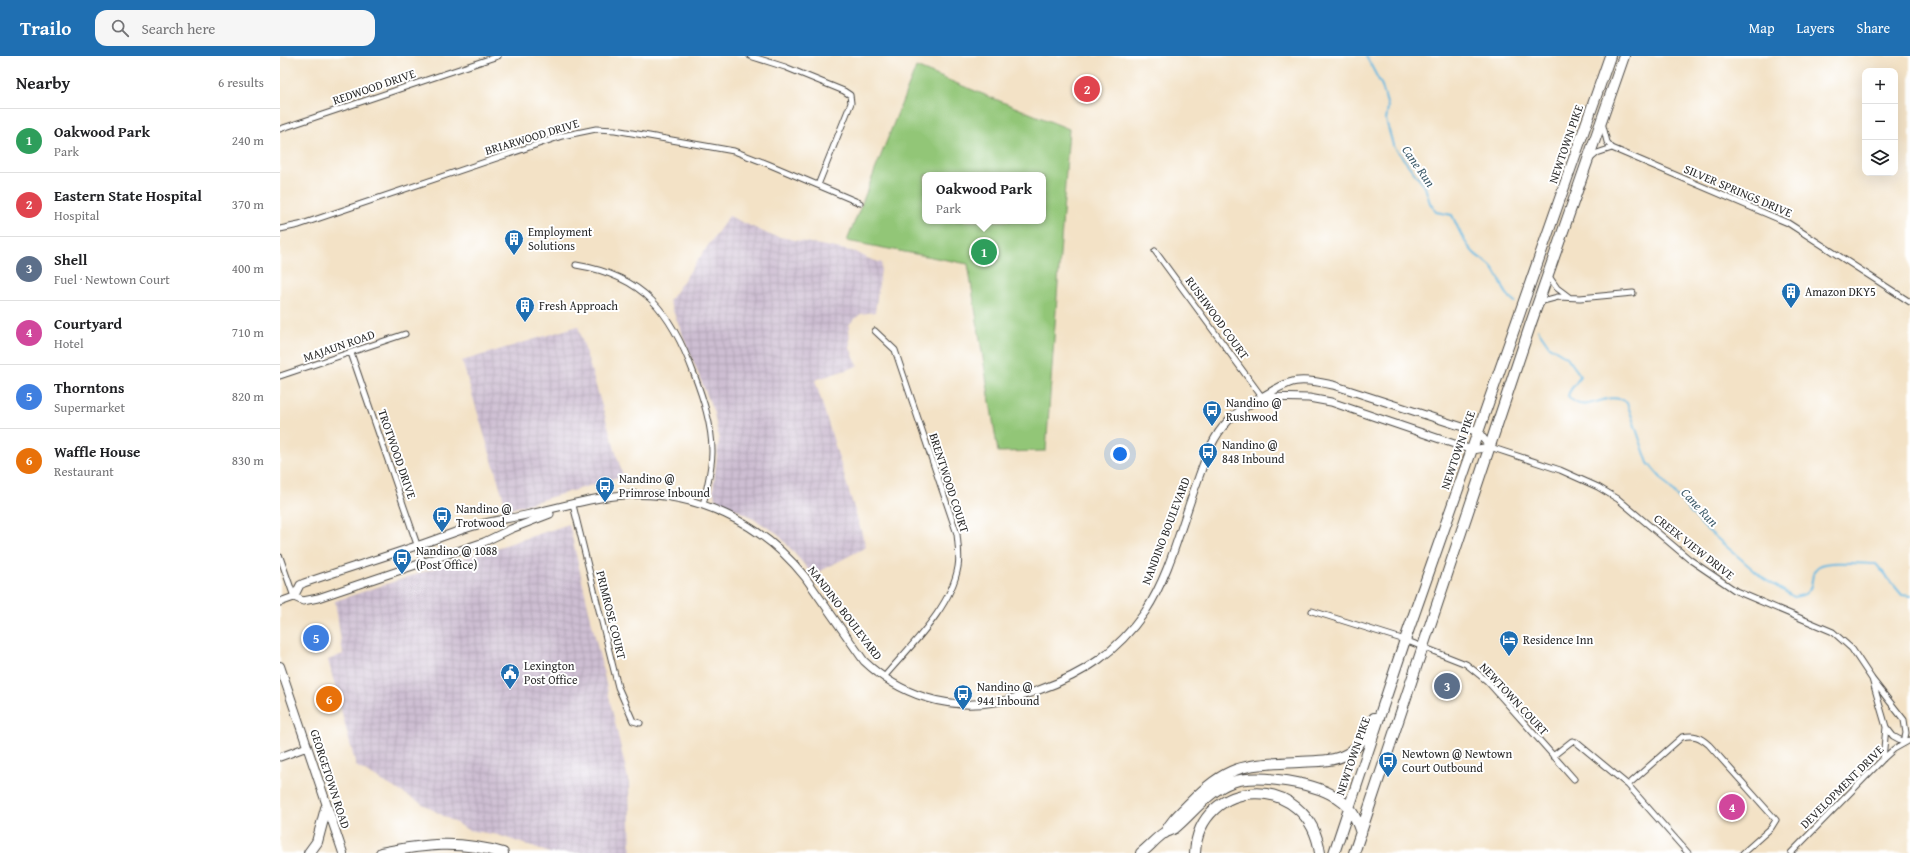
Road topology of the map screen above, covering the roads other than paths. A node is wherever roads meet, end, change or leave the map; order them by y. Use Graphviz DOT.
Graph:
graph roads {
  1 [pos="498,56"];
  2 [pos="750,56"];
  3 [pos="1610,56"];
  4 [pos="1624,56"];
  5 [pos="1606,68"];
  6 [pos="1605,112"];
  7 [pos="280,129"];
  8 [pos="1612,148"];
  9 [pos="1586,166"];
  10 [pos="818,184"];
  11 [pos="860,203"];
  12 [pos="280,230"];
  13 [pos="1155,251"];
  14 [pos="576,265"];
  15 [pos="1548,276"];
  16 [pos="1632,293"];
  17 [pos="1569,297"];
  18 [pos="1910,302"];
  19 [pos="1536,309"];
  20 [pos="875,331"];
  21 [pos="405,334"];
  22 [pos="351,353"];
  23 [pos="280,376"];
  24 [pos="1262,397"];
  25 [pos="1478,432"];
  26 [pos="1490,447"];
  27 [pos="1472,450"];
  28 [pos="573,505"];
  29 [pos="703,505"];
  30 [pos="530,518"];
  31 [pos="419,545"];
  32 [pos="280,557"];
  33 [pos="423,562"];
  34 [pos="294,597"];
  35 [pos="280,602"];
  36 [pos="1312,611"];
  37 [pos="1405,640"];
  38 [pos="1423,647"];
  39 [pos="280,666"];
  40 [pos="1394,676"];
  41 [pos="884,677"];
  42 [pos="1872,679"];
  43 [pos="1904,720"];
  44 [pos="640,723"];
  45 [pos="1910,725"];
  46 [pos="1886,727"];
  47 [pos="1910,740"];
  48 [pos="1904,742"];
  49 [pos="307,747"];
  50 [pos="1553,756"];
  51 [pos="280,757"];
  52 [pos="1883,758"];
  53 [pos="1574,779"];
  54 [pos="1628,785"];
  55 [pos="326,808"];
  56 [pos="1349,808"];
  57 [pos="1165,833"];
  58 [pos="1362,833"];
  59 [pos="309,853"];
  60 [pos="343,853"];
  61 [pos="381,853"];
  62 [pos="503,853"];
  63 [pos="1141,853"];
  64 [pos="1195,853"];
  65 [pos="1320,853"];
  66 [pos="1334,853"];
  67 [pos="1354,853"];
  68 [pos="1688,853"];
  69 [pos="1743,853"];
  70 [pos="1791,853"];
  1 -- 7 [label="street, REDWOOD DRIVE"];
  2 -- 10 [label="street"];
  3 -- 5 [label="highway, NEWTOWN PIKE"];
  4 -- 6 [label="highway"];
  5 -- 6 [label="highway"];
  5 -- 25 [label="highway, NEWTOWN PIKE"];
  6 -- 8 [label="street"];
  6 -- 9 [label="highway"];
  8 -- 9 [label="street"];
  8 -- 18 [label="street, SILVER SPRINGS DRIVE"];
  9 -- 15 [label="highway"];
  10 -- 11 [label="street, BRIARWOOD DRIVE"];
  10 -- 12 [label="street, BRIARWOOD DRIVE"];
  13 -- 24 [label="street, RUSHWOOD COURT"];
  14 -- 29 [label="street"];
  15 -- 17 [label="street"];
  15 -- 19 [label="highway"];
  16 -- 17 [label="street"];
  17 -- 19 [label="street"];
  19 -- 26 [label="highway"];
  20 -- 41 [label="street, BRENTWOOD COURT"];
  21 -- 22 [label="street, MAJAUN ROAD"];
  22 -- 23 [label="street, MAJAUN ROAD"];
  22 -- 31 [label="street, TROTWOOD DRIVE"];
  24 -- 25 [label="street, NANDINO BOULEVARD"];
  24 -- 27 [label="street"];
  24 -- 41 [label="street, NANDINO BOULEVARD"];
  25 -- 26 [label="street"];
  25 -- 27 [label="highway, NEWTOWN PIKE"];
  26 -- 27 [label="street"];
  26 -- 38 [label="highway"];
  26 -- 42 [label="street, CREEK VIEW DRIVE"];
  27 -- 37 [label="highway, NEWTOWN PIKE"];
  28 -- 29 [label="street, NANDINO BOULEVARD"];
  28 -- 30 [label="street, NANDINO BOULEVARD"];
  28 -- 44 [label="street, PRIMROSE COURT"];
  29 -- 41 [label="street, NANDINO BOULEVARD"];
  30 -- 31 [label="street, NANDINO BOULEVARD"];
  30 -- 33 [label="street, NANDINO BOULEVARD"];
  31 -- 33 [label="street, TROTWOOD DRIVE"];
  31 -- 34 [label="street, NANDINO BOULEVARD"];
  32 -- 34 [label="street"];
  33 -- 34 [label="street, NANDINO BOULEVARD"];
  34 -- 35 [label="street, NANDINO BOULEVARD"];
  36 -- 37 [label="street, NEWTOWN COURT"];
  37 -- 38 [label="street, NEWTOWN COURT"];
  37 -- 40 [label="highway, NEWTOWN PIKE"];
  38 -- 50 [label="street, NEWTOWN COURT"];
  38 -- 58 [label="highway"];
  39 -- 49 [label="main road, GEORGETOWN ROAD"];
  40 -- 56 [label="highway, NEWTOWN PIKE"];
  40 -- 57 [label="highway"];
  42 -- 43 [label="street, CREEK VIEW DRIVE"];
  42 -- 46 [label="street, CREEK VIEW DRIVE"];
  43 -- 45 [label="street, CREEK VIEW DRIVE"];
  43 -- 48 [label="street"];
  46 -- 48 [label="street"];
  46 -- 52 [label="street, CREEK VIEW DRIVE"];
  47 -- 48 [label="street, DEVELOPMENT DRIVE"];
  48 -- 52 [label="street, DEVELOPMENT DRIVE"];
  49 -- 51 [label="street"];
  49 -- 55 [label="main road, GEORGETOWN ROAD"];
  50 -- 53 [label="street, NEWTOWN COURT"];
  50 -- 54 [label="street"];
  52 -- 70 [label="street, DEVELOPMENT DRIVE"];
  54 -- 68 [label="street"];
  54 -- 69 [label="street"];
  55 -- 59 [label="highway"];
  55 -- 60 [label="main road, GEORGETOWN ROAD"];
  56 -- 57 [label="highway"];
  56 -- 58 [label="highway"];
  56 -- 66 [label="highway, NEWTOWN PIKE"];
  57 -- 63 [label="highway"];
  58 -- 67 [label="highway"];
  61 -- 62 [label="highway"];
  64 -- 65 [label="highway"];
}
